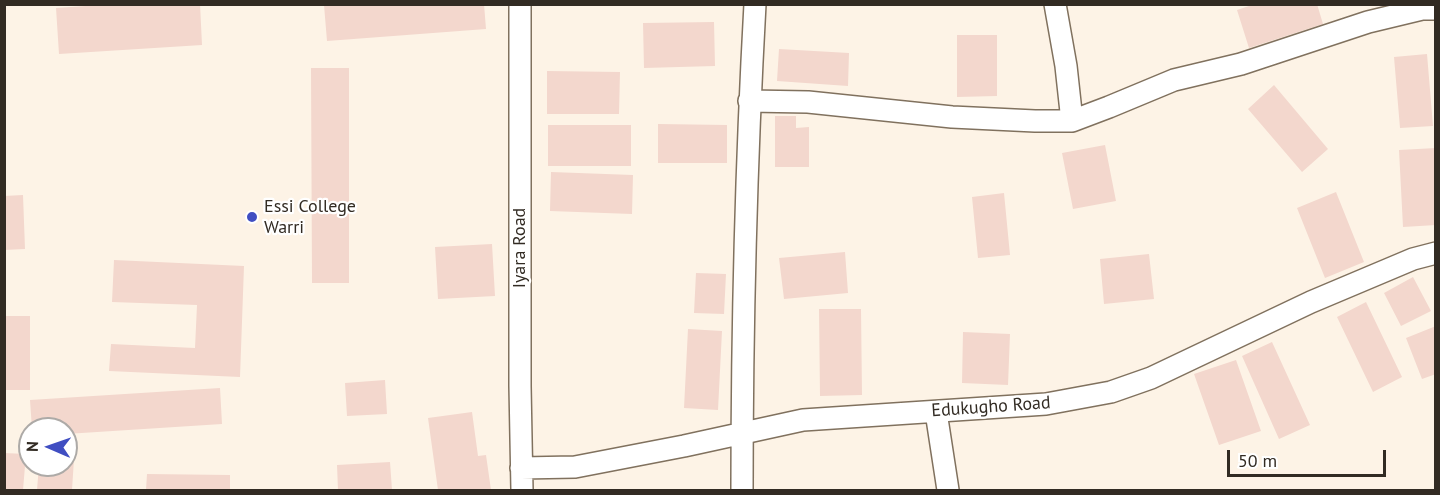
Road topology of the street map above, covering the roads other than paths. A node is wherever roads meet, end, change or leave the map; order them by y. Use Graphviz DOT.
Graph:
graph roads {
  1 [pos="520,4"];
  2 [pos="755,4"];
  3 [pos="1055,4"];
  4 [pos="1436,9"];
  5 [pos="749,101"];
  6 [pos="1072,121"];
  7 [pos="1436,253"];
  8 [pos="936,412"];
  9 [pos="742,433"];
  10 [pos="521,468"];
  11 [pos="522,490"];
  12 [pos="742,490"];
  13 [pos="948,490"];
  1 -- 10 [label="street, Iyara Road"];
  2 -- 5 [label="street"];
  3 -- 6 [label="street"];
  4 -- 6 [label="street"];
  5 -- 6 [label="street"];
  5 -- 9 [label="street"];
  7 -- 8 [label="street, Edukugho Road"];
  8 -- 9 [label="street, Edukugho Road"];
  8 -- 13 [label="street"];
  9 -- 10 [label="street, Edukugho Road"];
  9 -- 12 [label="street"];
  10 -- 11 [label="street, Iyara Road"];
}
